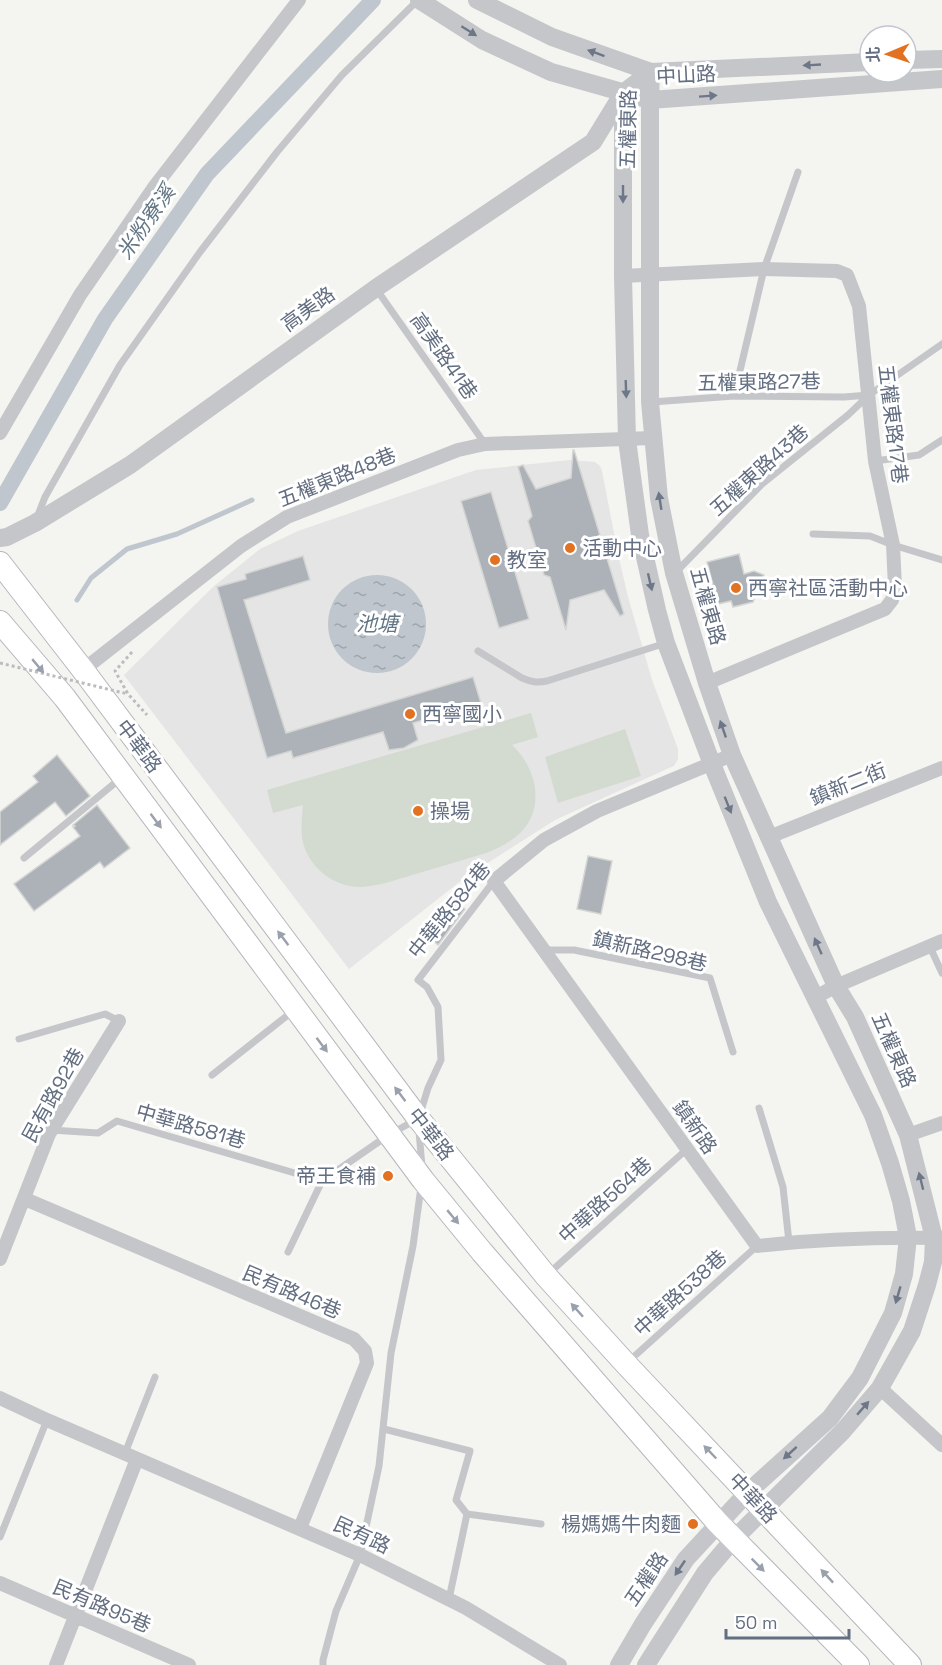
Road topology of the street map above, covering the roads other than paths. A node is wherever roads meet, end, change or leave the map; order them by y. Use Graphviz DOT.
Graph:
graph roads {
  1 [pos="299,0"];
  2 [pos="419,0"];
  3 [pos="489,3"];
  4 [pos="942,59"];
  5 [pos="918,60"];
  6 [pos="858,63"];
  7 [pos="651,72"];
  8 [pos="942,79"];
  9 [pos="623,93"];
  10 [pos="650,100"];
  11 [pos="798,172"];
  12 [pos="764,269"];
  13 [pos="649,273"];
  14 [pos="623,276"];
  15 [pos="376,288"];
  16 [pos="942,344"];
  17 [pos="869,395"];
  18 [pos="734,396"];
  19 [pos="650,402"];
  20 [pos="0,433"];
  21 [pos="652,438"];
  22 [pos="627,440"];
  23 [pos="942,440"];
  24 [pos="485,444"];
  25 [pos="875,461"];
  26 [pos="35,523"];
  27 [pos="813,534"];
  28 [pos="4,538"];
  29 [pos="893,545"];
  30 [pos="942,560"];
  31 [pos="0,563"];
  32 [pos="674,573"];
  33 [pos="0,622"];
  34 [pos="666,643"];
  35 [pos="478,651"];
  36 [pos="83,670"];
  37 [pos="706,682"];
  38 [pos="732,755"];
  39 [pos="712,764"];
  40 [pos="942,768"];
  41 [pos="123,776"];
  42 [pos="769,837"];
  43 [pos="24,858"];
  44 [pos="494,880"];
  45 [pos="936,944"];
  46 [pos="543,950"];
  47 [pos="942,973"];
  48 [pos="836,986"];
  49 [pos="816,998"];
  50 [pos="296,1009"];
  51 [pos="119,1021"];
  52 [pos="19,1039"];
  53 [pos="733,1052"];
  54 [pos="212,1075"];
  55 [pos="759,1108"];
  56 [pos="418,1118"];
  57 [pos="942,1123"];
  58 [pos="51,1130"];
  59 [pos="390,1134"];
  60 [pos="908,1135"];
  61 [pos="687,1149"];
  62 [pos="423,1180"];
  63 [pos="322,1181"];
  64 [pos="25,1199"];
  65 [pos="908,1238"];
  66 [pos="938,1238"];
  67 [pos="789,1242"];
  68 [pos="757,1246"];
  69 [pos="288,1252"];
  70 [pos="0,1259"];
  71 [pos="546,1276"];
  72 [pos="626,1364"];
  73 [pos="155,1377"];
  74 [pos="880,1388"];
  75 [pos="0,1398"];
  76 [pos="47,1420"];
  77 [pos="384,1429"];
  78 [pos="942,1445"];
  79 [pos="131,1456"];
  80 [pos="748,1492"];
  81 [pos="764,1510"];
  82 [pos="467,1514"];
  83 [pos="718,1523"];
  84 [pos="541,1524"];
  85 [pos="300,1528"];
  86 [pos="0,1538"];
  87 [pos="733,1540"];
  88 [pos="360,1555"];
  89 [pos="0,1583"];
  90 [pos="449,1599"];
  91 [pos="75,1615"];
  92 [pos="56,1665"];
  93 [pos="189,1665"];
  94 [pos="323,1665"];
  95 [pos="560,1665"];
  96 [pos="619,1665"];
  97 [pos="646,1665"];
  98 [pos="858,1665"];
  99 [pos="910,1665"];
  1 -- 20 [label="street"];
  2 -- 9 [label="street, 中山路, one-way"];
  2 -- 26 [label="lane"];
  7 -- 3 [label="street, 中山路, one-way"];
  4 -- 5 [label="street"];
  6 -- 7 [label="street, 中山路, one-way"];
  7 -- 9 [label="street, 五權東路"];
  7 -- 10 [label="street, 五權東路"];
  10 -- 8 [label="street, 中山路, one-way"];
  9 -- 10 [label="street, 中山路"];
  9 -- 14 [label="street, 五權東路, one-way"];
  9 -- 15 [label="street, 高美路"];
  10 -- 13 [label="street, 五權東路"];
  11 -- 12 [label="lane"];
  12 -- 13 [label="street, 五權東路17巷"];
  12 -- 17 [label="street, 五權東路17巷"];
  12 -- 18 [label="lane"];
  13 -- 14 [label="street, 五權東路17巷"];
  13 -- 19 [label="street, 五權東路"];
  14 -- 22 [label="street, 五權東路, one-way"];
  15 -- 24 [label="lane, 高美路41巷"];
  15 -- 26 [label="street, 高美路"];
  16 -- 17 [label="lane, 五權東路43巷"];
  17 -- 18 [label="lane, 五權東路27巷"];
  17 -- 25 [label="street, 五權東路17巷"];
  17 -- 32 [label="lane, 五權東路43巷"];
  18 -- 19 [label="lane, 五權東路27巷"];
  19 -- 21 [label="street, 五權東路"];
  21 -- 22 [label="street, 五權東路48巷"];
  32 -- 21 [label="street, 五權東路, one-way"];
  22 -- 24 [label="street, 五權東路48巷"];
  22 -- 34 [label="street, 五權東路, one-way"];
  23 -- 25 [label="lane"];
  24 -- 36 [label="street, 五權東路48巷"];
  25 -- 29 [label="street, 五權東路17巷"];
  26 -- 28 [label="street, 高美路"];
  27 -- 29 [label="lane"];
  29 -- 30 [label="lane"];
  29 -- 37 [label="street, 五權東路17巷"];
  31 -- 36 [label="main road, 中華路"];
  32 -- 37 [label="street, 五權東路"];
  33 -- 41 [label="main road, 中華路, one-way"];
  34 -- 35 [label="lane"];
  34 -- 39 [label="street, 五權東路"];
  56 -- 36 [label="main road, 中華路, one-way"];
  38 -- 37 [label="street, 五權東路, one-way"];
  38 -- 39 [label="street, 中華路584巷"];
  38 -- 42 [label="street, 五權東路"];
  39 -- 44 [label="street, 中華路584巷"];
  39 -- 49 [label="street, 五權東路, one-way"];
  40 -- 42 [label="street, 鎮新二街"];
  41 -- 43 [label="lane"];
  41 -- 50 [label="main road, 中華路, one-way"];
  48 -- 42 [label="street, 五權東路, one-way"];
  44 -- 46 [label="street, 鎮新路"];
  44 -- 56 [label="lane, 中華路584巷"];
  45 -- 47 [label="lane"];
  45 -- 48 [label="street"];
  46 -- 53 [label="lane, 鎮新路298巷"];
  46 -- 61 [label="street, 鎮新路"];
  48 -- 49 [label="street"];
  48 -- 60 [label="street, 五權東路"];
  49 -- 65 [label="street, 五權東路"];
  50 -- 54 [label="lane"];
  50 -- 59 [label="main road, 中華路, one-way"];
  51 -- 52 [label="lane"];
  51 -- 58 [label="street, 民有路92巷"];
  55 -- 67 [label="lane"];
  56 -- 59 [label="lane"];
  56 -- 62 [label="lane, 中華路584巷"];
  56 -- 71 [label="main road, 中華路"];
  57 -- 60 [label="street"];
  58 -- 63 [label="lane, 中華路581巷"];
  58 -- 64 [label="street, 民有路92巷"];
  59 -- 62 [label="main road, 中華路"];
  59 -- 63 [label="lane"];
  66 -- 60 [label="street, 五權東路, one-way"];
  61 -- 68 [label="street, 鎮新路"];
  61 -- 71 [label="lane, 中華路564巷"];
  62 -- 77 [label="lane"];
  62 -- 83 [label="main road, 中華路, one-way"];
  63 -- 69 [label="lane"];
  64 -- 70 [label="street, 民有路92巷"];
  64 -- 85 [label="street, 民有路46巷"];
  65 -- 66 [label="street"];
  65 -- 67 [label="street"];
  65 -- 80 [label="street, 五權東路, one-way"];
  66 -- 74 [label="street, 五權東路"];
  67 -- 68 [label="street"];
  68 -- 72 [label="lane, 中華路538巷"];
  72 -- 71 [label="main road, 中華路, one-way"];
  80 -- 72 [label="main road, 中華路, one-way"];
  73 -- 79 [label="lane"];
  74 -- 78 [label="street"];
  81 -- 74 [label="street, 五權東路, one-way"];
  75 -- 76 [label="street, 民有路"];
  76 -- 79 [label="street, 民有路"];
  76 -- 86 [label="lane"];
  77 -- 82 [label="lane"];
  77 -- 88 [label="lane"];
  79 -- 85 [label="street, 民有路"];
  79 -- 91 [label="street"];
  80 -- 81 [label="main road, 中華路"];
  80 -- 83 [label="street, 五權東路"];
  81 -- 87 [label="street, 五權東路"];
  99 -- 81 [label="main road, 中華路, one-way"];
  82 -- 84 [label="lane"];
  82 -- 90 [label="lane"];
  83 -- 87 [label="main road, 中華路"];
  83 -- 96 [label="street, 五權路, one-way"];
  85 -- 88 [label="street, 民有路"];
  87 -- 97 [label="street"];
  87 -- 98 [label="main road, 中華路, one-way"];
  88 -- 90 [label="street, 民有路"];
  88 -- 94 [label="lane"];
  89 -- 91 [label="street, 民有路95巷"];
  90 -- 95 [label="street, 民有路"];
  91 -- 92 [label="street"];
  91 -- 93 [label="street, 民有路95巷"];
}
